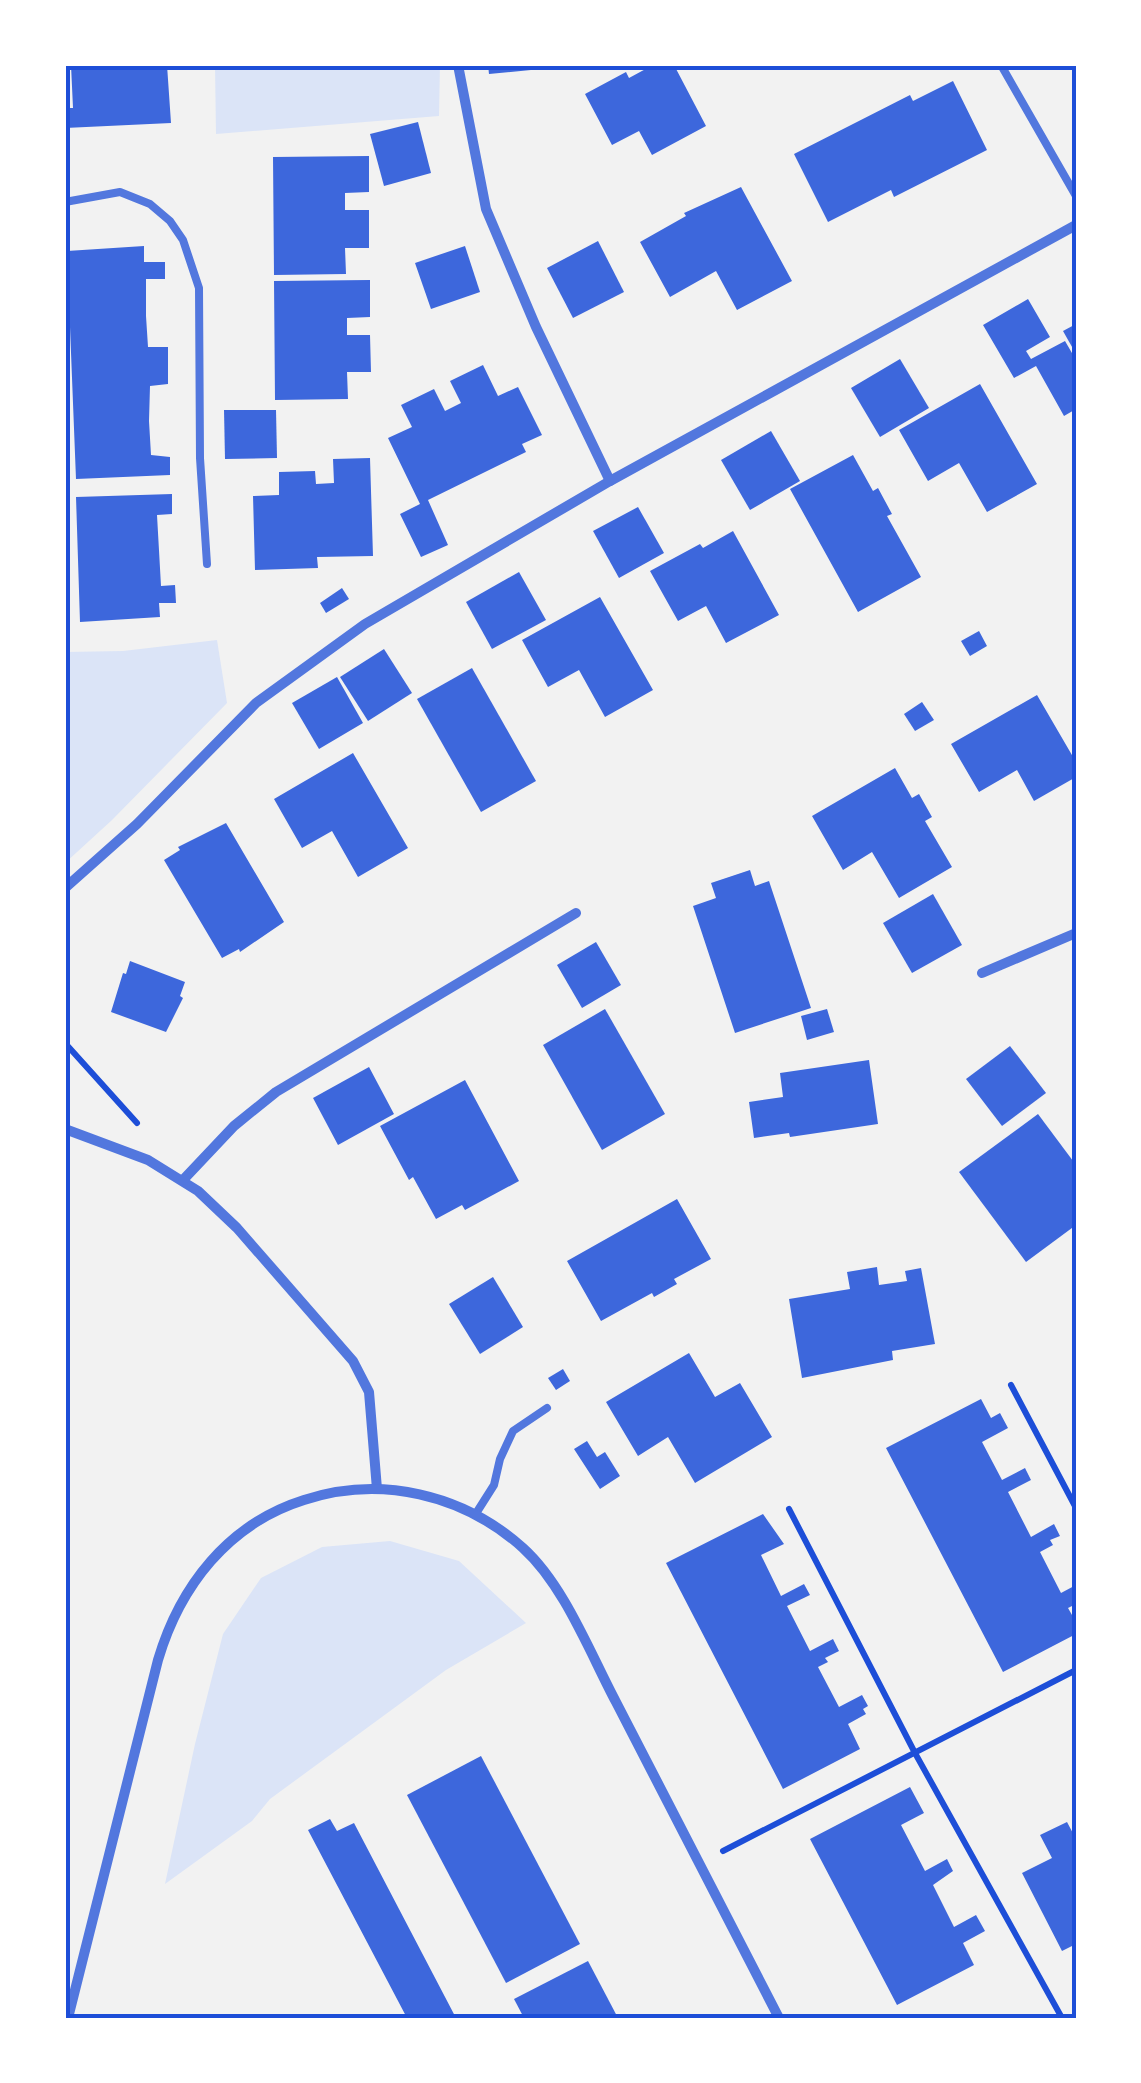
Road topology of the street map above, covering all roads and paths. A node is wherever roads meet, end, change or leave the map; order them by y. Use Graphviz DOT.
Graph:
graph roads {
  1 [pos="458,65"];
  2 [pos="1001,65"];
  3 [pos="1076,196"];
  4 [pos="65,202"];
  5 [pos="1076,225"];
  6 [pos="610,480"];
  7 [pos="207,564"];
  8 [pos="65,888"];
  9 [pos="576,913"];
  10 [pos="1076,933"];
  11 [pos="982,973"];
  12 [pos="65,1043"];
  13 [pos="138,1124"];
  14 [pos="65,1129"];
  15 [pos="183,1180"];
  16 [pos="1012,1385"];
  17 [pos="547,1408"];
  18 [pos="378,1489"];
  19 [pos="1076,1508"];
  20 [pos="789,1509"];
  21 [pos="476,1514"];
  22 [pos="1076,1670"];
  23 [pos="915,1753"];
  24 [pos="700,1863"];
  25 [pos="68,2018"];
  26 [pos="779,2018"];
  27 [pos="1062,2018"];
  1 -- 6 [label="street"];
  2 -- 3 [label="lane"];
  4 -- 7 [label="lane"];
  5 -- 6 [label="street"];
  6 -- 8 [label="street"];
  9 -- 15 [label="street"];
  10 -- 11 [label="street"];
  12 -- 13 [label="path"];
  14 -- 15 [label="street"];
  15 -- 18 [label="street"];
  16 -- 19 [label="path"];
  17 -- 21 [label="lane"];
  18 -- 21 [label="street"];
  18 -- 25 [label="street"];
  20 -- 23 [label="path"];
  21 -- 24 [label="street"];
  22 -- 23 [label="path"];
  23 -- 24 [label="path"];
  23 -- 27 [label="path"];
  24 -- 26 [label="street"];
}
